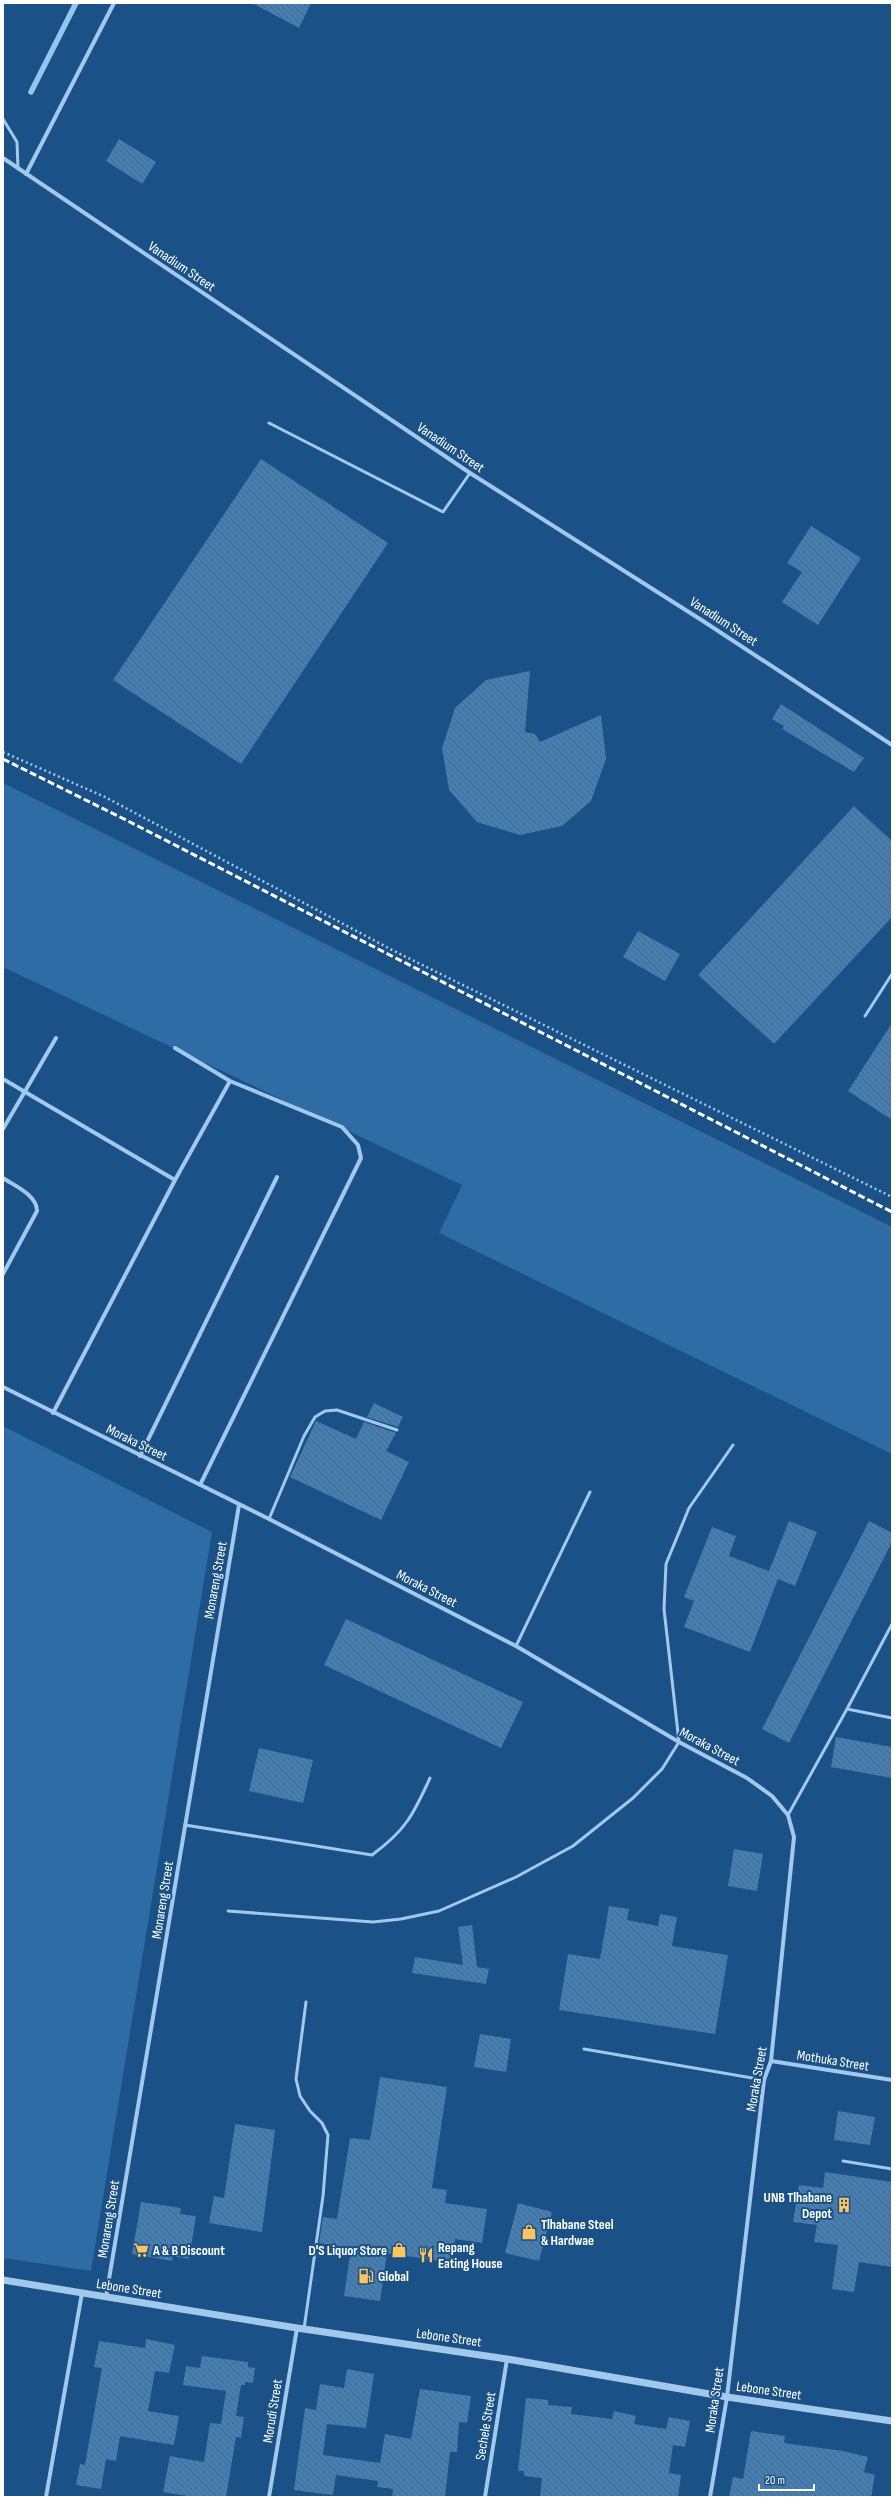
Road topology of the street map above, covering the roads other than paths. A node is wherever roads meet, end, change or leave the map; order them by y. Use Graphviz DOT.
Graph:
graph roads {
  1 [pos="114,3"];
  2 [pos="3,119"];
  3 [pos="3,158"];
  4 [pos="18,169"];
  5 [pos="26,174"];
  6 [pos="268,423"];
  7 [pos="470,473"];
  8 [pos="892,745"];
  9 [pos="892,974"];
  10 [pos="865,1016"];
  11 [pos="56,1038"];
  12 [pos="174,1048"];
  13 [pos="3,1079"];
  14 [pos="230,1081"];
  15 [pos="24,1091"];
  16 [pos="3,1129"];
  17 [pos="277,1177"];
  18 [pos="3,1178"];
  19 [pos="175,1180"];
  20 [pos="3,1274"];
  21 [pos="3,1387"];
  22 [pos="53,1413"];
  23 [pos="398,1430"];
  24 [pos="733,1445"];
  25 [pos="140,1456"];
  26 [pos="200,1485"];
  27 [pos="590,1492"];
  28 [pos="239,1505"];
  29 [pos="269,1519"];
  30 [pos="892,1624"];
  31 [pos="516,1646"];
  32 [pos="848,1709"];
  33 [pos="892,1718"];
  34 [pos="679,1742"];
  35 [pos="430,1778"];
  36 [pos="788,1815"];
  37 [pos="186,1825"];
  38 [pos="228,1911"];
  39 [pos="306,2002"];
  40 [pos="584,2049"];
  41 [pos="771,2062"];
  42 [pos="764,2080"];
  43 [pos="892,2080"];
  44 [pos="843,2161"];
  45 [pos="892,2169"];
  46 [pos="3,2280"];
  47 [pos="82,2294"];
  48 [pos="106,2298"];
  49 [pos="300,2328"];
  50 [pos="507,2359"];
  51 [pos="727,2397"];
  52 [pos="892,2421"];
  53 [pos="46,2497"];
  54 [pos="269,2497"];
  55 [pos="485,2497"];
  56 [pos="710,2497"];
  1 -- 5 [label="street"];
  2 -- 4 [label="lane"];
  3 -- 4 [label="street, Vanadium Street"];
  4 -- 5 [label="street, Vanadium Street"];
  5 -- 7 [label="street, Vanadium Street"];
  6 -- 7 [label="lane"];
  7 -- 8 [label="street, Vanadium Street"];
  9 -- 10 [label="lane"];
  11 -- 15 [label="street"];
  12 -- 14 [label="street"];
  13 -- 15 [label="street"];
  14 -- 19 [label="street"];
  14 -- 26 [label="street"];
  15 -- 16 [label="street"];
  15 -- 19 [label="street"];
  17 -- 25 [label="street"];
  18 -- 20 [label="street"];
  19 -- 22 [label="street"];
  21 -- 22 [label="street, Moraka Street"];
  22 -- 25 [label="street, Moraka Street"];
  23 -- 29 [label="lane"];
  24 -- 34 [label="lane"];
  25 -- 26 [label="street, Moraka Street"];
  26 -- 28 [label="street, Moraka Street"];
  27 -- 31 [label="lane"];
  28 -- 29 [label="street, Moraka Street"];
  28 -- 37 [label="street, Monareng Street"];
  29 -- 31 [label="street, Moraka Street"];
  30 -- 32 [label="lane"];
  31 -- 34 [label="street, Moraka Street"];
  32 -- 33 [label="lane"];
  32 -- 36 [label="lane"];
  34 -- 36 [label="street, Moraka Street"];
  34 -- 38 [label="lane"];
  35 -- 37 [label="lane"];
  36 -- 41 [label="street, Moraka Street"];
  37 -- 48 [label="street, Monareng Street"];
  39 -- 49 [label="lane"];
  40 -- 42 [label="lane"];
  41 -- 42 [label="street, Moraka Street"];
  41 -- 43 [label="street, Mothuka Street"];
  42 -- 51 [label="street, Moraka Street"];
  44 -- 45 [label="lane"];
  46 -- 47 [label="street, Lebone Street"];
  47 -- 48 [label="street, Lebone Street"];
  47 -- 53 [label="street"];
  48 -- 49 [label="street, Lebone Street"];
  49 -- 50 [label="street, Lebone Street"];
  49 -- 54 [label="street, Morudi Street"];
  50 -- 51 [label="street, Lebone Street"];
  50 -- 55 [label="street, Sechele Street"];
  51 -- 52 [label="street, Lebone Street"];
  51 -- 56 [label="street, Moraka Street"];
}
